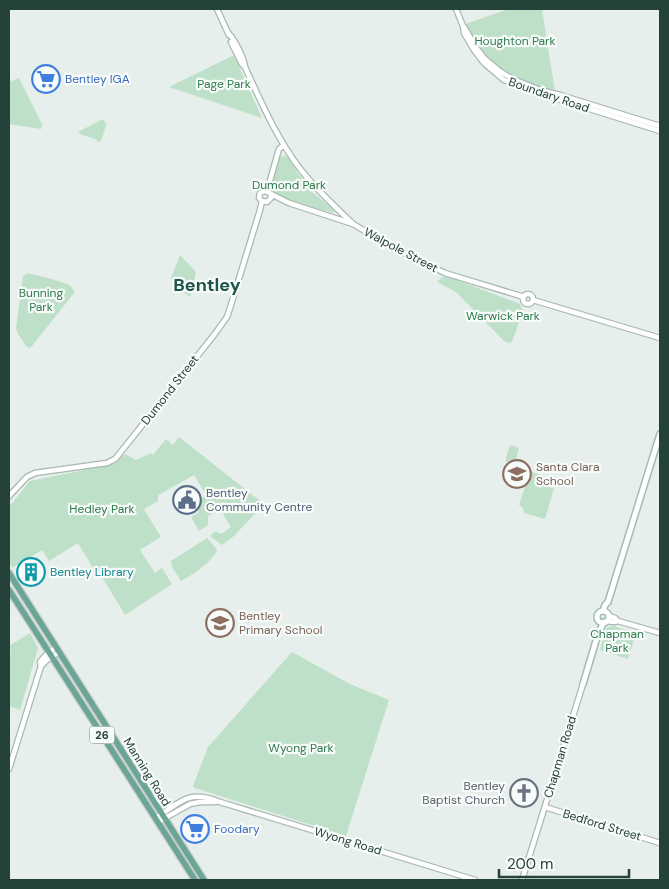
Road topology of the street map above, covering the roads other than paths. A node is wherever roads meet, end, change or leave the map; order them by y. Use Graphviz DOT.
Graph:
graph roads {
  1 [pos="217,9"];
  2 [pos="456,9"];
  3 [pos="463,26"];
  4 [pos="660,126"];
  5 [pos="660,131"];
  6 [pos="284,145"];
  7 [pos="267,192"];
  8 [pos="280,200"];
  9 [pos="265,202"];
  10 [pos="353,224"];
  11 [pos="660,338"];
  12 [pos="660,434"];
  13 [pos="9,496"];
  14 [pos="9,573"];
  15 [pos="9,590"];
  16 [pos="608,602"];
  17 [pos="603,611"];
  18 [pos="605,619"];
  19 [pos="660,633"];
  20 [pos="58,649"];
  21 [pos="51,655"];
  22 [pos="583,684"];
  23 [pos="9,768"];
  24 [pos="151,796"];
  25 [pos="220,802"];
  26 [pos="171,807"];
  27 [pos="544,807"];
  28 [pos="163,816"];
  29 [pos="157,820"];
  30 [pos="660,843"];
  31 [pos="195,880"];
  32 [pos="204,880"];
  33 [pos="475,880"];
  34 [pos="522,880"];
  1 -- 6 [label="street"];
  2 -- 3 [label="street, Boundary Road"];
  3 -- 4 [label="street, Boundary Road"];
  3 -- 5 [label="street, Boundary Road"];
  6 -- 7 [label="street"];
  6 -- 10 [label="street"];
  7 -- 8 [label="street, Walpole Street"];
  7 -- 9 [label="street"];
  7 -- 9 [label="street"];
  8 -- 9 [label="street, Walpole Street"];
  8 -- 10 [label="street, Walpole Street"];
  9 -- 13 [label="street, Dumond Street"];
  10 -- 11 [label="street, Walpole Street"];
  12 -- 16 [label="main road, Chapman Road"];
  14 -- 20 [label="main road, Manning Road / 26"];
  15 -- 21 [label="main road, Manning Road / 26"];
  16 -- 17 [label="main road, Chapman Road"];
  16 -- 18 [label="main road, Chapman Road"];
  17 -- 18 [label="main road"];
  17 -- 18 [label="main road, Chapman Road"];
  18 -- 19 [label="street"];
  18 -- 22 [label="main road, Chapman Road"];
  20 -- 21 [label="street"];
  20 -- 24 [label="main road, Manning Road / 26"];
  21 -- 23 [label="street"];
  21 -- 29 [label="main road, Manning Road / 26"];
  22 -- 27 [label="street, Chapman Road"];
  24 -- 26 [label="street"];
  24 -- 28 [label="main road, Manning Road / 26"];
  25 -- 26 [label="street, Wyong Road"];
  25 -- 28 [label="street, Wyong Road"];
  25 -- 33 [label="street, Wyong Road"];
  26 -- 28 [label="street, Wyong Road"];
  27 -- 30 [label="street, Bedford Street"];
  27 -- 34 [label="street, Chapman Road"];
  28 -- 29 [label="street, Wyong Road"];
  28 -- 32 [label="main road, Manning Road / 26"];
  29 -- 31 [label="main road, Manning Road / 26"];
}
